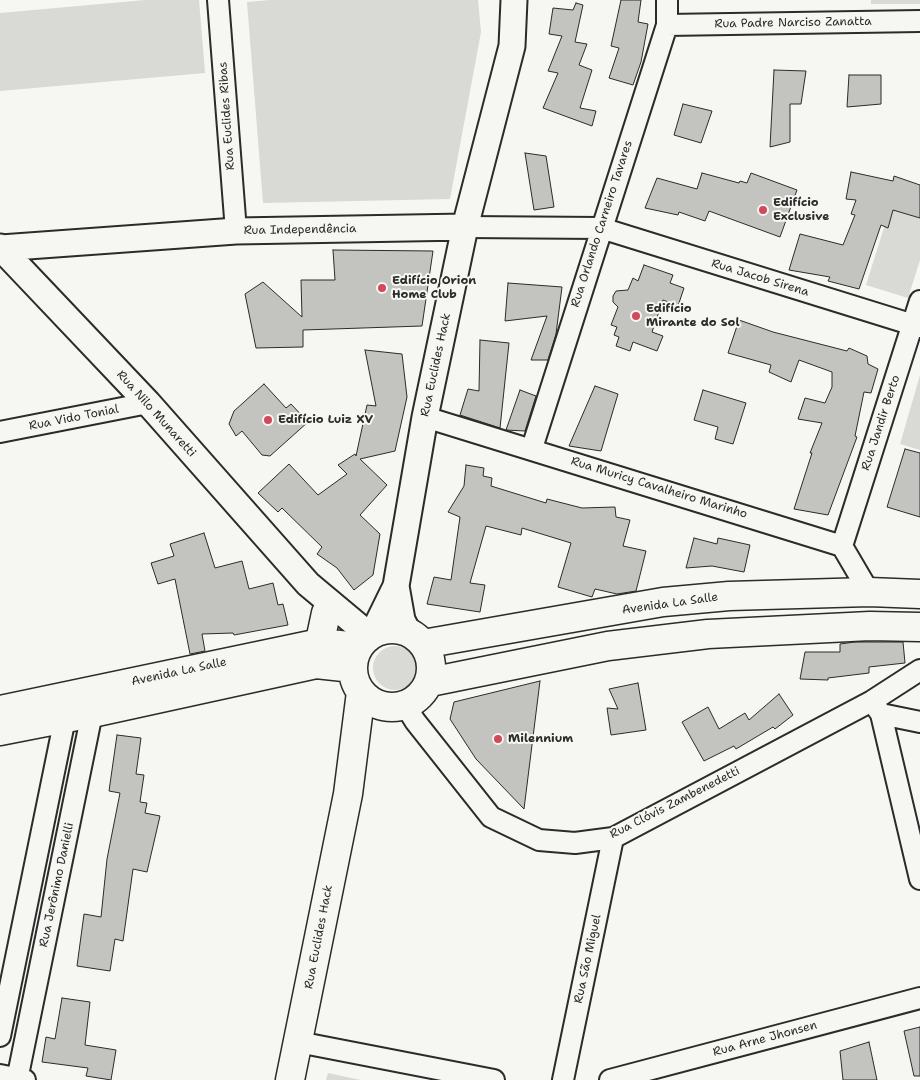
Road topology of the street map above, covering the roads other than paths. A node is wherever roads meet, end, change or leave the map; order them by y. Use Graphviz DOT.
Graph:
graph roads {
  1 [pos="218,0"];
  2 [pos="514,0"];
  3 [pos="667,0"];
  4 [pos="920,21"];
  5 [pos="667,24"];
  6 [pos="465,227"];
  7 [pos="600,228"];
  8 [pos="236,231"];
  9 [pos="0,248"];
  10 [pos="920,301"];
  11 [pos="916,326"];
  12 [pos="148,403"];
  13 [pos="426,417"];
  14 [pos="0,432"];
  15 [pos="532,448"];
  16 [pos="842,546"];
  17 [pos="308,584"];
  18 [pos="396,586"];
  19 [pos="869,592"];
  20 [pos="920,594"];
  21 [pos="326,613"];
  22 [pos="601,614"];
  23 [pos="920,627"];
  24 [pos="416,638"];
  25 [pos="608,646"];
  26 [pos="363,653"];
  27 [pos="318,654"];
  28 [pos="920,670"];
  29 [pos="430,682"];
  30 [pos="91,702"];
  31 [pos="397,707"];
  32 [pos="63,708"];
  33 [pos="877,708"];
  34 [pos="0,710"];
  35 [pos="920,722"];
  36 [pos="0,731"];
  37 [pos="348,794"];
  38 [pos="613,838"];
  39 [pos="36,859"];
  40 [pos="62,863"];
  41 [pos="920,879"];
  42 [pos="13,972"];
  43 [pos="38,976"];
  44 [pos="920,998"];
  45 [pos="0,1036"];
  46 [pos="298,1042"];
  47 [pos="15,1078"];
  48 [pos="290,1080"];
  49 [pos="494,1080"];
  50 [pos="563,1080"];
  51 [pos="610,1080"];
  1 -- 8 [label="street, Rua Euclides Ribas"];
  2 -- 6 [label="street, Rua Euclides Hack"];
  3 -- 5 [label="street, Rua Orlando Carneiro Tavares"];
  4 -- 5 [label="street, Rua Padre Narciso Zanatta"];
  5 -- 7 [label="street, Rua Orlando Carneiro Tavares"];
  6 -- 7 [label="street, Rua Independência"];
  6 -- 8 [label="street, Rua Independência"];
  6 -- 13 [label="street, Rua Euclides Hack"];
  7 -- 11 [label="street, Rua Jacob Sirena"];
  7 -- 15 [label="street, Rua Orlando Carneiro Tavares"];
  8 -- 9 [label="street, Rua Independência"];
  9 -- 12 [label="street, Rua Nilo Munaretti"];
  10 -- 11 [label="street, Rua Jandir Berto"];
  11 -- 16 [label="street, Rua Jandir Berto"];
  12 -- 14 [label="street, Rua Vido Tonial"];
  12 -- 17 [label="street, Rua Nilo Munaretti"];
  13 -- 15 [label="street, Rua Muricy Cavalheiro Marinho"];
  13 -- 18 [label="street, Rua Euclides Hack"];
  15 -- 16 [label="street, Rua Muricy Cavalheiro Marinho"];
  16 -- 19 [label="street"];
  17 -- 21 [label="street, Rua Nilo Munaretti"];
  17 -- 26 [label="street, Rua Nilo Munaretti"];
  18 -- 24 [label="street, Rua Euclides Hack"];
  18 -- 26 [label="street, Rua Euclides Hack"];
  19 -- 20 [label="main road, Avenida La Salle"];
  19 -- 22 [label="main road, Avenida La Salle"];
  21 -- 26 [label="street, Rua Nilo Munaretti"];
  21 -- 27 [label="main road"];
  22 -- 24 [label="main road, Avenida La Salle"];
  22 -- 25 [label="main road"];
  23 -- 25 [label="main road"];
  24 -- 26 [label="main road"];
  24 -- 29 [label="main road"];
  25 -- 29 [label="main road"];
  26 -- 27 [label="main road, Avenida La Salle"];
  26 -- 31 [label="main road"];
  26 -- 37 [label="main road, Rua Euclides Hack"];
  27 -- 30 [label="main road, Avenida La Salle"];
  28 -- 33 [label="street, Rua Clóvis Zambenedetti"];
  29 -- 31 [label="main road"];
  30 -- 32 [label="main road, Avenida La Salle"];
  30 -- 40 [label="street, Rua Jerônimo Danielli"];
  31 -- 37 [label="main road, Rua Euclides Hack"];
  31 -- 38 [label="street, Rua Clóvis Zambenedetti"];
  32 -- 34 [label="main road, Avenida La Salle"];
  32 -- 36 [label="main road, Avenida La Salle"];
  32 -- 39 [label="street, Rua Jerônimo Danielli"];
  33 -- 35 [label="street"];
  33 -- 38 [label="street, Rua Clóvis Zambenedetti"];
  33 -- 41 [label="street"];
  37 -- 46 [label="main road, Rua Euclides Hack"];
  38 -- 50 [label="street, Rua São Miguel"];
  39 -- 40 [label="street"];
  39 -- 42 [label="street, Rua Jerônimo Danielli"];
  40 -- 43 [label="street, Rua Jerônimo Danielli"];
  42 -- 43 [label="street"];
  42 -- 45 [label="street, Rua Jerônimo Danielli"];
  43 -- 47 [label="street, Rua Jerônimo Danielli"];
  44 -- 51 [label="street, Rua Arne Jhonsen"];
  46 -- 48 [label="main road, Rua Euclides Hack"];
  46 -- 49 [label="street"];
}
